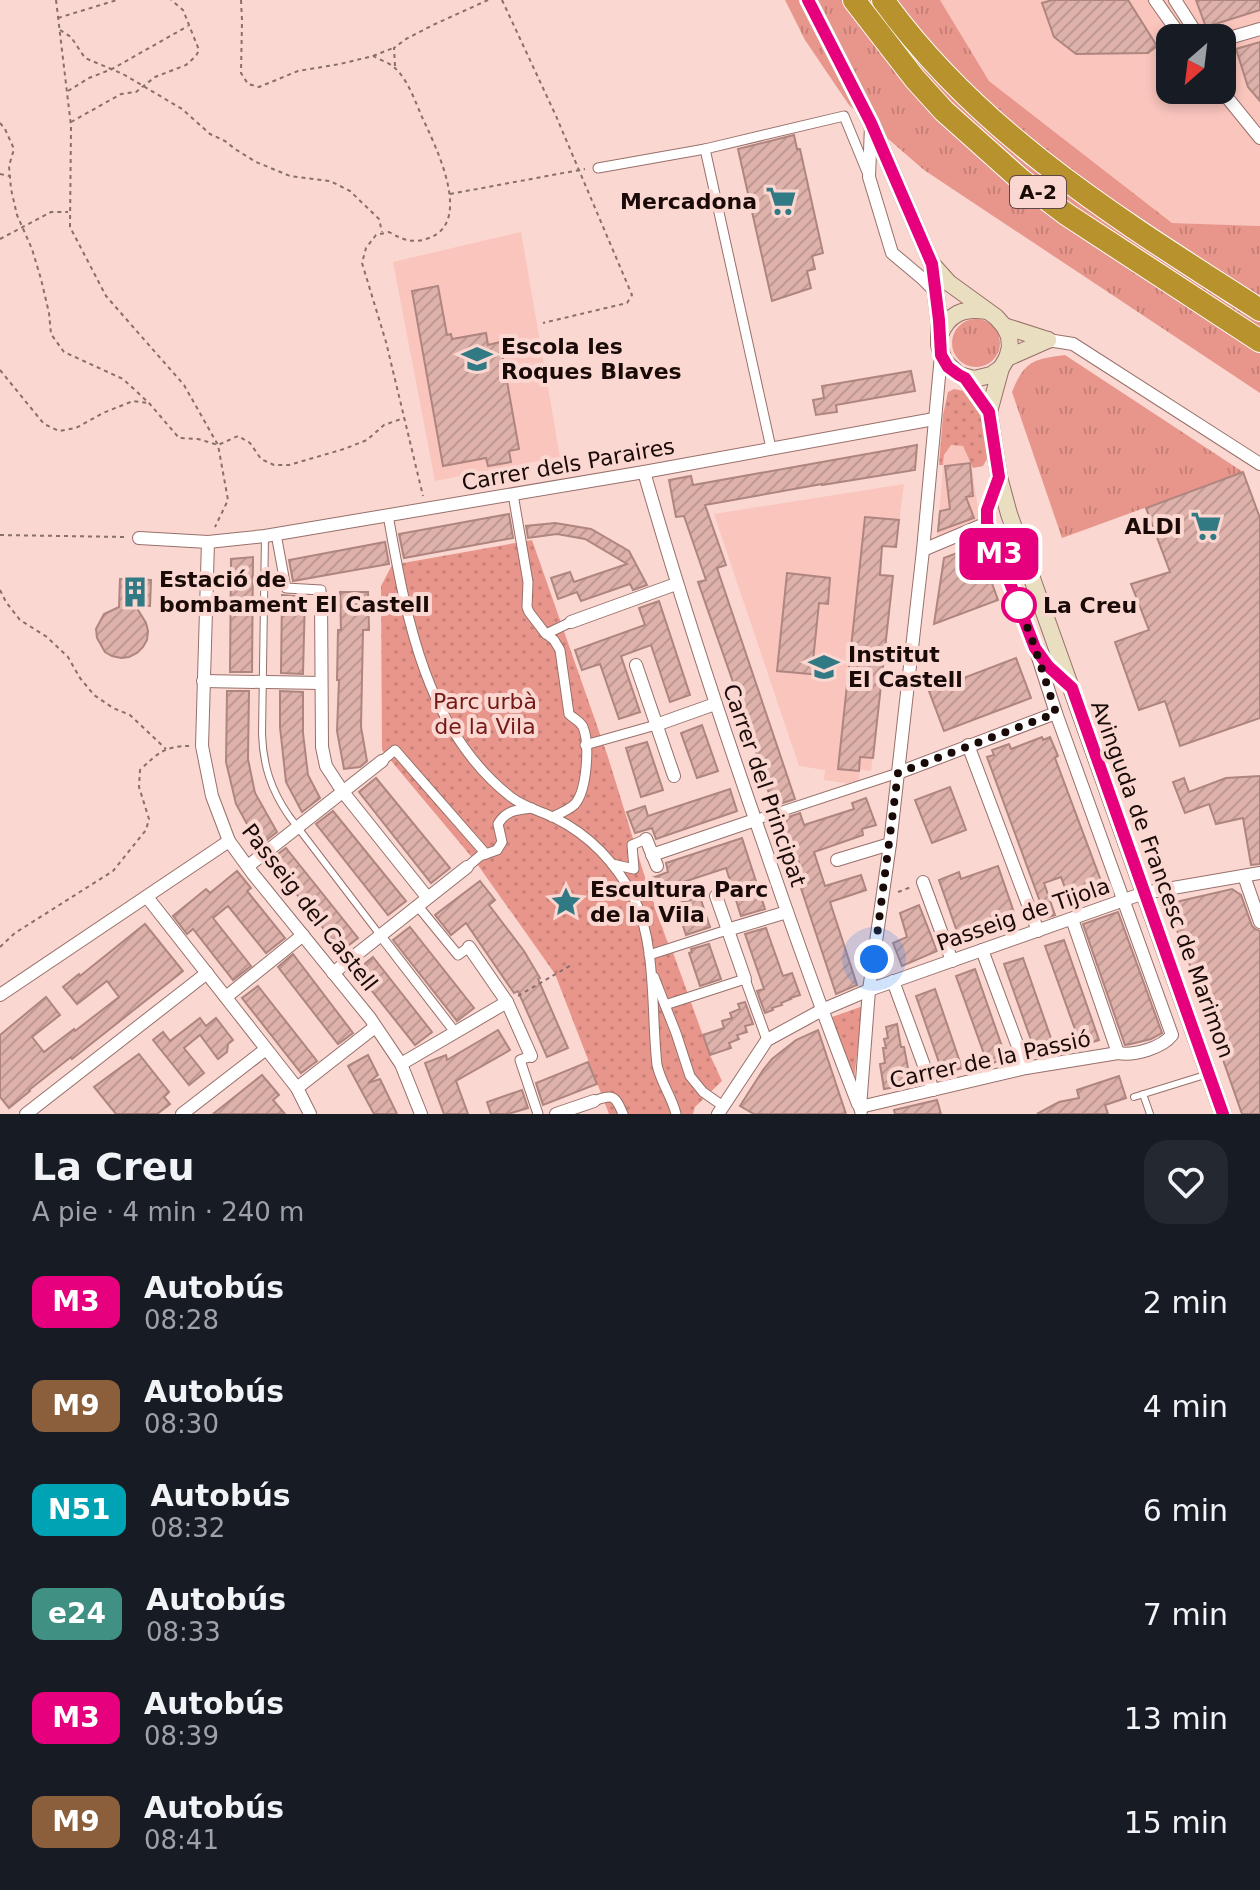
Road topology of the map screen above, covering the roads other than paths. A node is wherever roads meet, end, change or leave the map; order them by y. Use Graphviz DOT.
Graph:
graph roads {
  1 [pos="808,0"];
  2 [pos="854,0"];
  3 [pos="883,0"];
  4 [pos="1155,0"];
  5 [pos="1175,0"];
  6 [pos="1172,24"];
  7 [pos="1190,24"];
  8 [pos="1260,29"];
  9 [pos="1236,36"];
  10 [pos="1232,104"];
  11 [pos="871,123"];
  12 [pos="1260,138"];
  13 [pos="705,149"];
  14 [pos="598,168"];
  15 [pos="869,177"];
  16 [pos="932,264"];
  17 [pos="935,291"];
  18 [pos="1260,310"];
  19 [pos="986,311"];
  20 [pos="1004,326"];
  21 [pos="940,335"];
  22 [pos="1048,340"];
  23 [pos="1260,341"];
  24 [pos="941,355"];
  25 [pos="1004,363"];
  26 [pos="962,376"];
  27 [pos="989,412"];
  28 [pos="934,419"];
  29 [pos="771,448"];
  30 [pos="1260,464"];
  31 [pos="644,472"];
  32 [pos="999,477"];
  33 [pos="513,494"];
  34 [pos="388,515"];
  35 [pos="987,523"];
  36 [pos="271,535"];
  37 [pos="139,538"];
  38 [pos="208,542"];
  39 [pos="923,550"];
  40 [pos="676,584"];
  41 [pos="321,596"];
  42 [pos="571,622"];
  43 [pos="546,634"];
  44 [pos="1035,648"];
  45 [pos="636,665"];
  46 [pos="203,681"];
  47 [pos="263,682"];
  48 [pos="321,683"];
  49 [pos="1072,688"];
  50 [pos="715,704"];
  51 [pos="1056,713"];
  52 [pos="656,725"];
  53 [pos="585,745"];
  54 [pos="968,745"];
  55 [pos="382,761"];
  56 [pos="898,773"];
  57 [pos="674,776"];
  58 [pos="343,792"];
  59 [pos="532,808"];
  60 [pos="552,817"];
  61 [pos="755,820"];
  62 [pos="297,828"];
  63 [pos="646,839"];
  64 [pos="229,841"];
  65 [pos="890,844"];
  66 [pos="486,854"];
  67 [pos="837,860"];
  68 [pos="612,864"];
  69 [pos="248,866"];
  70 [pos="467,867"];
  71 [pos="1260,873"];
  72 [pos="1244,876"];
  73 [pos="923,882"];
  74 [pos="1144,893"];
  75 [pos="716,896"];
  76 [pos="147,897"];
  77 [pos="1123,900"];
  78 [pos="422,901"];
  79 [pos="787,912"];
  80 [pos="1072,919"];
  81 [pos="1260,922"];
  82 [pos="727,930"];
  83 [pos="1038,931"];
  84 [pos="303,935"];
  85 [pos="380,935"];
  86 [pos="469,947"];
  87 [pos="982,950"];
  88 [pos="649,955"];
  89 [pos="952,961"];
  90 [pos="651,970"];
  91 [pos="207,973"];
  92 [pos="333,973"];
  93 [pos="745,979"];
  94 [pos="893,981"];
  95 [pos="869,990"];
  96 [pos="0,995"];
  97 [pos="226,997"];
  98 [pos="507,1002"];
  99 [pos="665,1005"];
  100 [pos="822,1010"];
  101 [pos="375,1027"];
  102 [pos="455,1032"];
  103 [pos="1172,1035"];
  104 [pos="767,1040"];
  105 [pos="266,1049"];
  106 [pos="1118,1053"];
  107 [pos="531,1056"];
  108 [pos="401,1064"];
  109 [pos="1026,1068"];
  110 [pos="1209,1073"];
  111 [pos="297,1088"];
  112 [pos="933,1090"];
  113 [pos="1143,1094"];
  114 [pos="1134,1097"];
  115 [pos="594,1101"];
  116 [pos="720,1110"];
  117 [pos="861,1110"];
  118 [pos="26,1114"];
  119 [pos="182,1114"];
  120 [pos="310,1114"];
  121 [pos="421,1114"];
  122 [pos="538,1114"];
  123 [pos="556,1114"];
  124 [pos="623,1114"];
  125 [pos="676,1114"];
  126 [pos="736,1114"];
  127 [pos="1150,1114"];
  128 [pos="1223,1114"];
  1 -- 11 [label="main road"];
  2 -- 23 [label="highway, A-2"];
  3 -- 18 [label="highway, A-2"];
  4 -- 6 [label="street"];
  5 -- 7 [label="street"];
  8 -- 9 [label="street"];
  10 -- 12 [label="street"];
  11 -- 15 [label="street"];
  11 -- 16 [label="main road"];
  13 -- 14 [label="street"];
  13 -- 15 [label="street"];
  13 -- 29 [label="street"];
  15 -- 17 [label="street"];
  16 -- 17 [label="main road"];
  16 -- 19 [label="main road"];
  17 -- 21 [label="main road"];
  19 -- 20 [label="main road"];
  19 -- 21 [label="main road"];
  20 -- 22 [label="main road"];
  20 -- 25 [label="main road"];
  21 -- 24 [label="main road"];
  22 -- 25 [label="main road"];
  22 -- 30 [label="street"];
  24 -- 26 [label="main road"];
  24 -- 28 [label="street"];
  25 -- 26 [label="main road"];
  25 -- 27 [label="main road"];
  26 -- 27 [label="main road"];
  26 -- 28 [label="street"];
  27 -- 32 [label="main road, Avinguda de Francesc de Marimon"];
  28 -- 29 [label="street, Carrer dels Paraires"];
  28 -- 39 [label="street"];
  29 -- 31 [label="street, Carrer dels Paraires"];
  31 -- 33 [label="street, Carrer dels Paraires"];
  31 -- 40 [label="street, Carrer del Principat"];
  32 -- 35 [label="street, Avinguda de Francesc de Marimon"];
  32 -- 49 [label="main road, Avinguda de Francesc de Marimon"];
  33 -- 34 [label="street, Carrer dels Paraires"];
  33 -- 43 [label="street"];
  34 -- 36 [label="street, Carrer dels Paraires"];
  34 -- 59 [label="street"];
  35 -- 39 [label="street"];
  35 -- 44 [label="street, Avinguda de Francesc de Marimon"];
  36 -- 38 [label="street, Carrer dels Paraires"];
  36 -- 41 [label="street"];
  36 -- 47 [label="lane"];
  37 -- 38 [label="street"];
  38 -- 46 [label="street, Passeig del Castell"];
  39 -- 56 [label="street"];
  40 -- 42 [label="street"];
  40 -- 50 [label="street, Carrer del Principat"];
  41 -- 48 [label="street"];
  42 -- 43 [label="street"];
  43 -- 53 [label="street"];
  44 -- 49 [label="main road"];
  44 -- 51 [label="street, Avinguda de Francesc de Marimon"];
  45 -- 52 [label="street"];
  46 -- 47 [label="street"];
  46 -- 64 [label="street, Passeig del Castell"];
  47 -- 48 [label="street"];
  47 -- 62 [label="lane"];
  48 -- 58 [label="street"];
  49 -- 74 [label="main road, Avinguda de Francesc de Marimon"];
  50 -- 52 [label="street"];
  50 -- 61 [label="street, Carrer del Principat"];
  51 -- 54 [label="street"];
  51 -- 77 [label="street, Avinguda de Francesc de Marimon"];
  52 -- 53 [label="street"];
  52 -- 57 [label="street"];
  53 -- 60 [label="street"];
  54 -- 56 [label="street"];
  54 -- 83 [label="street"];
  55 -- 58 [label="street"];
  55 -- 66 [label="street"];
  56 -- 61 [label="street"];
  56 -- 65 [label="street"];
  58 -- 62 [label="street"];
  58 -- 78 [label="street"];
  59 -- 60 [label="street"];
  59 -- 66 [label="street"];
  60 -- 68 [label="street"];
  61 -- 63 [label="street"];
  61 -- 79 [label="street, Carrer del Principat"];
  62 -- 69 [label="street"];
  62 -- 85 [label="lane"];
  63 -- 68 [label="street"];
  64 -- 69 [label="street, Passeig del Castell"];
  64 -- 76 [label="street"];
  65 -- 67 [label="street"];
  65 -- 95 [label="street"];
  66 -- 70 [label="street"];
  68 -- 88 [label="street"];
  69 -- 84 [label="street, Passeig del Castell"];
  70 -- 78 [label="street"];
  71 -- 72 [label="street, Passeig de Tijola"];
  72 -- 74 [label="street, Passeig de Tijola"];
  72 -- 81 [label="street"];
  73 -- 89 [label="street"];
  74 -- 77 [label="street, Passeig de Tijola"];
  74 -- 110 [label="main road, Avinguda de Francesc de Marimon"];
  75 -- 82 [label="street"];
  76 -- 91 [label="street"];
  76 -- 96 [label="street"];
  77 -- 80 [label="street, Passeig de Tijola"];
  77 -- 103 [label="street, Avinguda de Francesc de Marimon"];
  78 -- 85 [label="street"];
  78 -- 86 [label="street"];
  79 -- 82 [label="street"];
  79 -- 100 [label="street, Carrer del Principat"];
  80 -- 83 [label="street, Passeig de Tijola"];
  80 -- 106 [label="street"];
  82 -- 88 [label="street"];
  82 -- 93 [label="street"];
  83 -- 87 [label="street, Passeig de Tijola"];
  84 -- 92 [label="street, Passeig del Castell"];
  84 -- 97 [label="street"];
  85 -- 92 [label="street"];
  85 -- 102 [label="street"];
  86 -- 98 [label="street"];
  87 -- 89 [label="street, Passeig de Tijola"];
  87 -- 109 [label="street"];
  88 -- 90 [label="street"];
  89 -- 94 [label="street, Passeig de Tijola"];
  90 -- 99 [label="street"];
  90 -- 125 [label="street"];
  91 -- 97 [label="street"];
  91 -- 118 [label="street"];
  92 -- 101 [label="street, Passeig del Castell"];
  93 -- 99 [label="street"];
  93 -- 104 [label="street"];
  94 -- 95 [label="street, Passeig de Tijola"];
  94 -- 112 [label="street"];
  95 -- 100 [label="street, Passeig de Tijola"];
  95 -- 117 [label="street"];
  97 -- 105 [label="street"];
  98 -- 102 [label="street"];
  98 -- 107 [label="street"];
  99 -- 116 [label="street"];
  100 -- 104 [label="street, Passeig de Tijola"];
  100 -- 117 [label="street, Carrer del Principat"];
  101 -- 108 [label="street, Passeig del Castell"];
  101 -- 111 [label="street"];
  102 -- 108 [label="street"];
  103 -- 106 [label="street, Carrer de la Passió"];
  104 -- 116 [label="street"];
  105 -- 111 [label="street"];
  105 -- 119 [label="street"];
  106 -- 109 [label="street, Carrer de la Passió"];
  107 -- 122 [label="street"];
  108 -- 121 [label="street, Passeig del Castell"];
  109 -- 112 [label="street, Carrer de la Passió"];
  110 -- 113 [label="lane"];
  110 -- 128 [label="main road, Avinguda de Francesc de Marimon"];
  111 -- 120 [label="street"];
  112 -- 117 [label="street, Carrer de la Passió"];
  113 -- 114 [label="lane"];
  113 -- 127 [label="lane"];
  115 -- 123 [label="street"];
  115 -- 124 [label="street"];
  116 -- 126 [label="street"];
}
